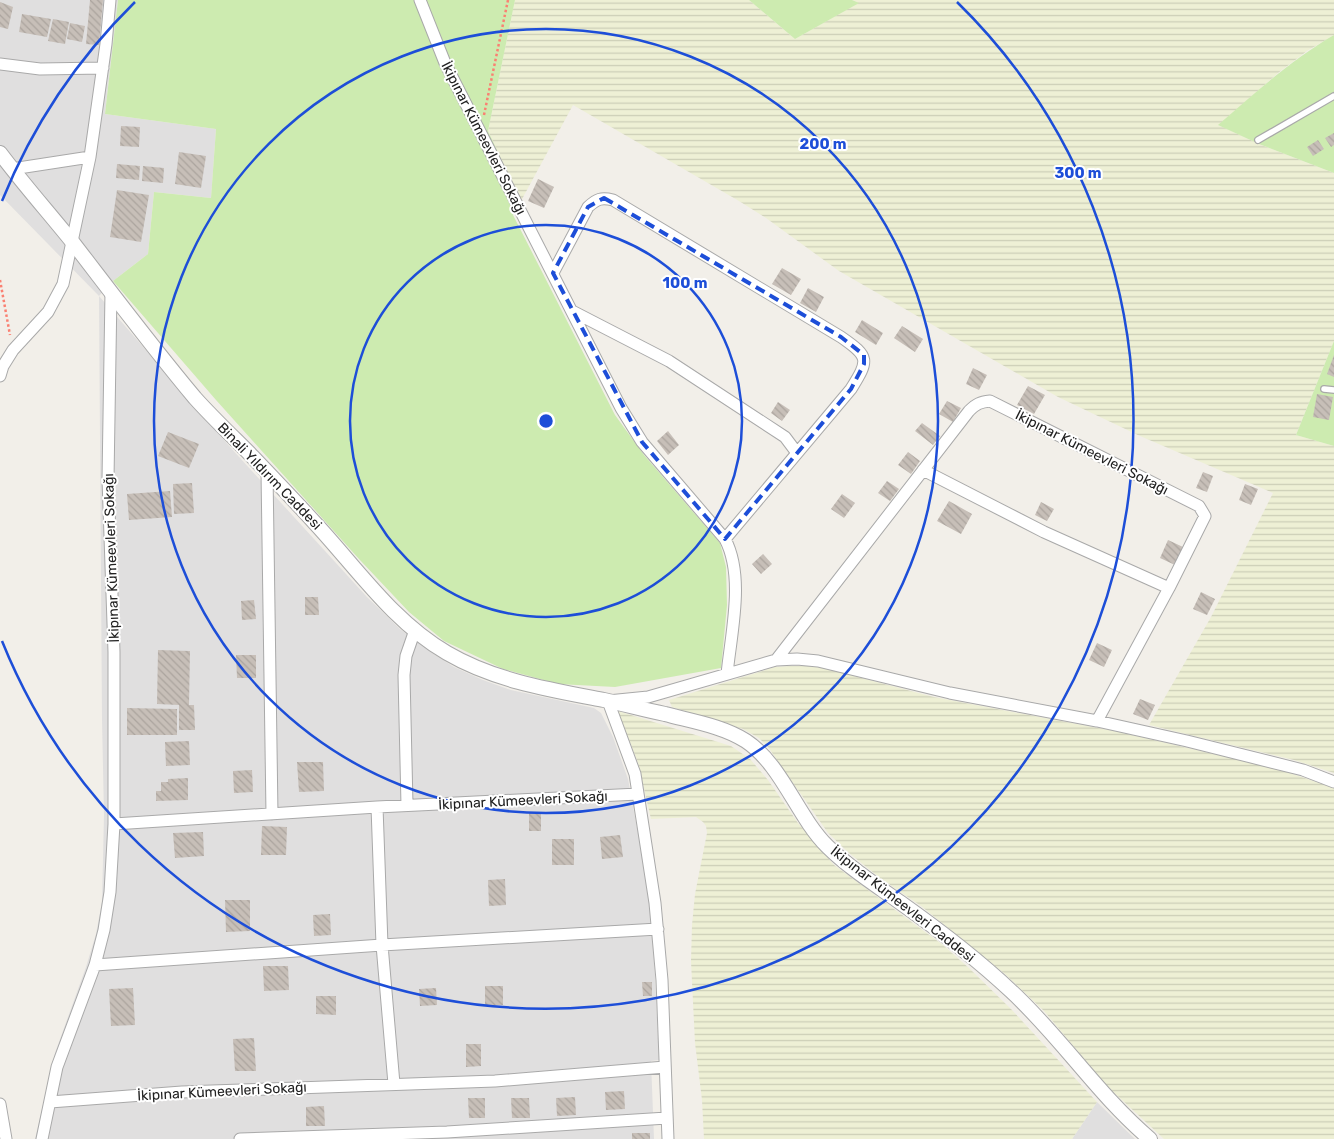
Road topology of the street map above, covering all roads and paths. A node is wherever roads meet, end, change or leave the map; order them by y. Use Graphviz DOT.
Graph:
graph roads {
  1 [pos="110,0"];
  2 [pos="420,0"];
  3 [pos="508,0"];
  4 [pos="0,64"];
  5 [pos="102,68"];
  6 [pos="1334,96"];
  7 [pos="480,133"];
  8 [pos="1258,140"];
  9 [pos="0,153"];
  10 [pos="90,157"];
  11 [pos="12,169"];
  12 [pos="72,242"];
  13 [pos="553,273"];
  14 [pos="0,280"];
  15 [pos="111,292"];
  16 [pos="572,311"];
  17 [pos="13,350"];
  18 [pos="0,376"];
  19 [pos="1324,389"];
  20 [pos="1334,390"];
  21 [pos="797,453"];
  22 [pos="923,470"];
  23 [pos="267,472"];
  24 [pos="725,538"];
  25 [pos="1169,588"];
  26 [pos="415,630"];
  27 [pos="776,660"];
  28 [pos="726,674"];
  29 [pos="608,701"];
  30 [pos="1097,721"];
  31 [pos="1334,782"];
  32 [pos="638,794"];
  33 [pos="407,805"];
  34 [pos="377,807"];
  35 [pos="272,814"];
  36 [pos="114,824"];
  37 [pos="658,929"];
  38 [pos="382,945"];
  39 [pos="94,965"];
  40 [pos="665,1066"];
  41 [pos="394,1084"];
  42 [pos="50,1102"];
  43 [pos="0,1104"];
  44 [pos="667,1118"];
  45 [pos="1147,1138"];
  46 [pos="6,1139"];
  47 [pos="42,1139"];
  48 [pos="240,1139"];
  49 [pos="668,1139"];
  1 -- 5 [label="street"];
  2 -- 7 [label="street, İkipınar Kümeevleri Sokağı"];
  3 -- 7 [label="path"];
  4 -- 5 [label="street"];
  5 -- 10 [label="street"];
  6 -- 8 [label="lane"];
  7 -- 13 [label="street, İkipınar Kümeevleri Sokağı"];
  9 -- 11 [label="street, Binali Yıldırım Caddesi"];
  10 -- 11 [label="street"];
  10 -- 12 [label="street"];
  11 -- 12 [label="street, Binali Yıldırım Caddesi"];
  12 -- 15 [label="street, Binali Yıldırım Caddesi"];
  12 -- 17 [label="street"];
  13 -- 16 [label="street, İkipınar Kümeevleri Sokağı"];
  13 -- 21 [label="street"];
  14 -- 17 [label="path"];
  15 -- 23 [label="street, Binali Yıldırım Caddesi"];
  15 -- 36 [label="street, İkipınar Kümeevleri Sokağı"];
  16 -- 21 [label="street"];
  16 -- 24 [label="street, İkipınar Kümeevleri Sokağı"];
  17 -- 18 [label="street"];
  19 -- 20 [label="lane"];
  21 -- 24 [label="street"];
  22 -- 25 [label="street"];
  22 -- 25 [label="street, İkipınar Kümeevleri Sokağı"];
  22 -- 27 [label="street, İkipınar Kümeevleri Sokağı"];
  23 -- 26 [label="street, Binali Yıldırım Caddesi"];
  23 -- 35 [label="street"];
  24 -- 28 [label="street, İkipınar Kümeevleri Sokağı"];
  25 -- 30 [label="street, İkipınar Kümeevleri Sokağı"];
  26 -- 29 [label="street, Binali Yıldırım Caddesi"];
  26 -- 33 [label="street"];
  27 -- 28 [label="street"];
  27 -- 30 [label="street"];
  28 -- 29 [label="street"];
  29 -- 32 [label="street"];
  29 -- 45 [label="street, İkipınar Kümeevleri Caddesi"];
  30 -- 31 [label="street"];
  32 -- 33 [label="street, İkipınar Kümeevleri Sokağı"];
  32 -- 37 [label="street"];
  33 -- 34 [label="street, İkipınar Kümeevleri Sokağı"];
  34 -- 35 [label="street, İkipınar Kümeevleri Sokağı"];
  34 -- 38 [label="street"];
  35 -- 36 [label="street, İkipınar Kümeevleri Sokağı"];
  36 -- 39 [label="street, İkipınar Kümeevleri Sokağı"];
  37 -- 38 [label="street"];
  37 -- 40 [label="street"];
  38 -- 39 [label="street"];
  38 -- 41 [label="street"];
  39 -- 42 [label="street, İkipınar Kümeevleri Sokağı"];
  40 -- 41 [label="street, İkipınar Kümeevleri Sokağı"];
  40 -- 44 [label="street"];
  41 -- 42 [label="street, İkipınar Kümeevleri Sokağı"];
  42 -- 47 [label="street, İkipınar Kümeevleri Sokağı"];
  43 -- 46 [label="street"];
  44 -- 48 [label="street"];
  44 -- 49 [label="street"];
}
